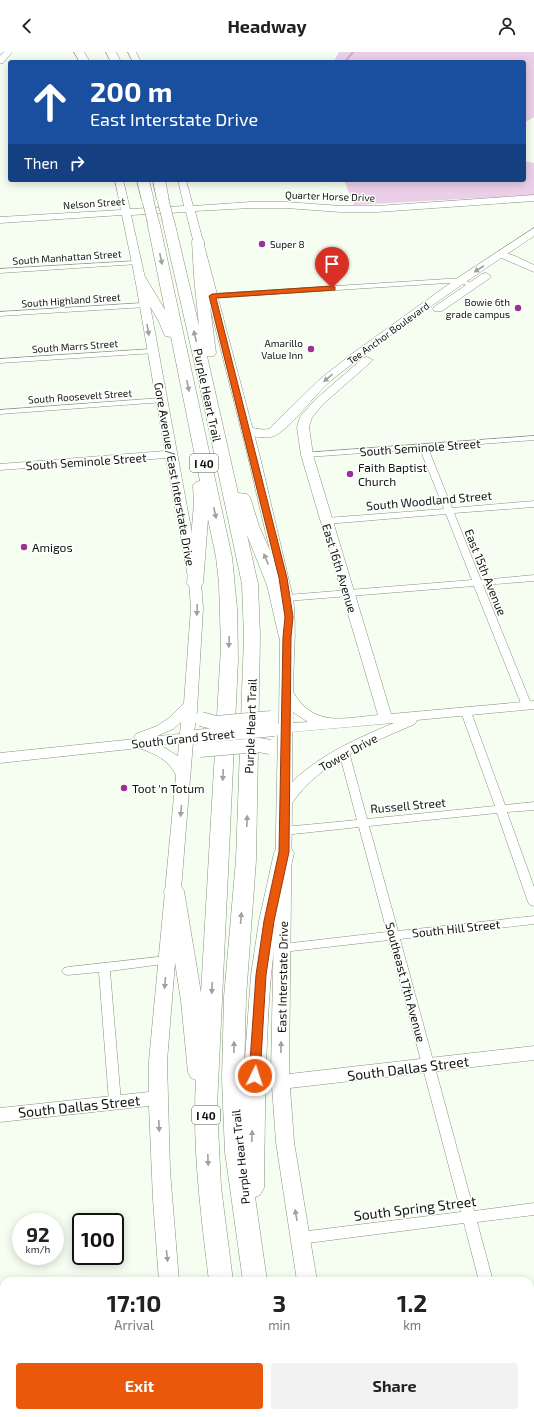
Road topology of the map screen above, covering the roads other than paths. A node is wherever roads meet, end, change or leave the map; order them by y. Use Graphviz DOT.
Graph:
graph roads {
  1 [pos="8,52"];
  2 [pos="0,61"];
  3 [pos="119,182"];
  4 [pos="143,182"];
  5 [pos="159,182"];
  6 [pos="183,182"];
  7 [pos="187,199"];
  8 [pos="534,199"];
  9 [pos="124,202"];
  10 [pos="190,209"];
  11 [pos="126,212"];
  12 [pos="0,220"];
  13 [pos="193,221"];
  14 [pos="128,224"];
  15 [pos="534,231"];
  16 [pos="198,241"];
  17 [pos="534,242"];
  18 [pos="500,254"];
  19 [pos="512,258"];
  20 [pos="136,263"];
  21 [pos="534,264"];
  22 [pos="534,269"];
  23 [pos="0,271"];
  24 [pos="140,278"];
  25 [pos="460,281"];
  26 [pos="473,285"];
  27 [pos="212,296"];
  28 [pos="143,305"];
  29 [pos="0,314"];
  30 [pos="152,351"];
  31 [pos="181,352"];
  32 [pos="0,361"];
  33 [pos="207,387"];
  34 [pos="161,400"];
  35 [pos="0,412"];
  36 [pos="293,413"];
  37 [pos="306,416"];
  38 [pos="247,431"];
  39 [pos="534,438"];
  40 [pos="423,446"];
  41 [pos="211,449"];
  42 [pos="172,454"];
  43 [pos="306,455"];
  44 [pos="0,467"];
  45 [pos="534,504"];
  46 [pos="449,511"];
  47 [pos="326,521"];
  48 [pos="534,578"];
  49 [pos="195,583"];
  50 [pos="478,583"];
  51 [pos="348,594"];
  52 [pos="287,598"];
  53 [pos="287,637"];
  54 [pos="286,692"];
  55 [pos="530,706"];
  56 [pos="190,707"];
  57 [pos="466,712"];
  58 [pos="421,716"];
  59 [pos="386,719"];
  60 [pos="329,724"];
  61 [pos="277,725"];
  62 [pos="194,742"];
  63 [pos="140,743"];
  64 [pos="126,744"];
  65 [pos="344,752"];
  66 [pos="0,758"];
  67 [pos="285,760"];
  68 [pos="183,775"];
  69 [pos="285,801"];
  70 [pos="534,806"];
  71 [pos="502,809"];
  72 [pos="363,822"];
  73 [pos="284,842"];
  74 [pos="174,891"];
  75 [pos="534,902"];
  76 [pos="534,920"];
  77 [pos="393,935"];
  78 [pos="283,948"];
  79 [pos="167,960"];
  80 [pos="104,967"];
  81 [pos="68,971"];
  82 [pos="534,1053"];
  83 [pos="428,1065"];
  84 [pos="281,1082"];
  85 [pos="158,1098"];
  86 [pos="115,1102"];
  87 [pos="0,1115"];
  88 [pos="207,1136"];
  89 [pos="534,1209"];
  90 [pos="469,1217"];
  91 [pos="300,1238"];
  92 [pos="169,1277"];
  93 [pos="220,1277"];
  94 [pos="254,1277"];
  95 [pos="306,1277"];
  96 [pos="485,1277"];
  1 -- 2 [label="main road"];
  3 -- 9 [label="main road"];
  4 -- 31 [label="highway, Purple Heart Trail / I 40, one-way, bridge"];
  33 -- 5 [label="highway, Purple Heart Trail / I 40, one-way, bridge"];
  6 -- 7 [label="main road"];
  7 -- 9 [label="main road"];
  7 -- 10 [label="main road"];
  8 -- 10 [label="main road, Quarter Horse Drive"];
  9 -- 11 [label="main road"];
  10 -- 11 [label="main road, Nelson Street"];
  10 -- 13 [label="main road"];
  11 -- 12 [label="main road, Nelson Street"];
  11 -- 14 [label="main road, Gore Avenue/East Interstate Drive"];
  13 -- 14 [label="main road"];
  13 -- 16 [label="main road"];
  14 -- 20 [label="main road, Gore Avenue/East Interstate Drive"];
  15 -- 18 [label="main road, Tee Anchor Boulevard"];
  16 -- 27 [label="main road"];
  16 -- 33 [label="highway"];
  17 -- 19 [label="main road, Tee Anchor Boulevard"];
  18 -- 19 [label="main road"];
  18 -- 25 [label="main road, Tee Anchor Boulevard, one-way"];
  19 -- 21 [label="main road"];
  19 -- 22 [label="main road"];
  19 -- 26 [label="main road, Tee Anchor Boulevard"];
  20 -- 23 [label="street, South Manhattan Street"];
  20 -- 24 [label="main road, Gore Avenue/East Interstate Drive"];
  24 -- 28 [label="main road, Gore Avenue/East Interstate Drive"];
  24 -- 31 [label="highway"];
  25 -- 26 [label="street"];
  25 -- 27 [label="street"];
  25 -- 36 [label="main road, Tee Anchor Boulevard, one-way"];
  26 -- 37 [label="main road, Tee Anchor Boulevard"];
  27 -- 38 [label="main road"];
  28 -- 29 [label="street, South Highland Street"];
  28 -- 30 [label="main road, Gore Avenue/East Interstate Drive, one-way"];
  30 -- 32 [label="street, South Marrs Street"];
  30 -- 34 [label="main road, Gore Avenue/East Interstate Drive"];
  31 -- 41 [label="highway, Purple Heart Trail / I 40, one-way"];
  33 -- 41 [label="highway, Purple Heart Trail / I 40"];
  34 -- 35 [label="street, South Roosevelt Street"];
  34 -- 42 [label="main road, Gore Avenue/East Interstate Drive"];
  36 -- 38 [label="main road, Tee Anchor Boulevard"];
  36 -- 43 [label="main road"];
  37 -- 43 [label="main road, East 16th Avenue"];
  38 -- 52 [label="main road"];
  39 -- 40 [label="street, South Seminole Street"];
  40 -- 43 [label="street, South Seminole Street"];
  40 -- 46 [label="street, East 15th Avenue"];
  41 -- 49 [label="highway"];
  53 -- 41 [label="highway, one-way"];
  41 -- 88 [label="highway, Purple Heart Trail / I 40, one-way"];
  94 -- 41 [label="highway, Purple Heart Trail / I 40, one-way"];
  42 -- 44 [label="main road, South Seminole Street"];
  42 -- 49 [label="main road, Gore Avenue/East Interstate Drive"];
  43 -- 47 [label="main road, East 16th Avenue"];
  45 -- 46 [label="street, South Woodland Street"];
  46 -- 47 [label="street, South Woodland Street"];
  46 -- 50 [label="street, East 15th Avenue"];
  47 -- 51 [label="main road, East 16th Avenue"];
  48 -- 50 [label="street"];
  49 -- 56 [label="main road, Gore Avenue/East Interstate Drive, one-way"];
  50 -- 51 [label="street"];
  50 -- 55 [label="street, East 15th Avenue"];
  51 -- 52 [label="street"];
  51 -- 59 [label="main road, East 16th Avenue"];
  52 -- 53 [label="main road"];
  53 -- 54 [label="main road"];
  54 -- 60 [label="main road"];
  54 -- 61 [label="main road"];
  55 -- 57 [label="main road, South Grand Street"];
  56 -- 61 [label="main road, bridge"];
  56 -- 62 [label="main road, Gore Avenue/East Interstate Drive"];
  56 -- 64 [label="main road"];
  57 -- 58 [label="main road, South Grand Street"];
  57 -- 71 [label="street"];
  58 -- 59 [label="main road, South Grand Street"];
  58 -- 65 [label="main road, Tower Drive"];
  59 -- 60 [label="main road, South Grand Street"];
  60 -- 61 [label="main road, South Grand Street"];
  61 -- 62 [label="main road, South Grand Street, bridge"];
  61 -- 67 [label="main road, East Interstate Drive"];
  62 -- 63 [label="main road, South Grand Street"];
  62 -- 67 [label="main road, bridge"];
  62 -- 68 [label="main road"];
  63 -- 64 [label="main road, South Grand Street"];
  63 -- 68 [label="main road"];
  64 -- 66 [label="main road, South Grand Street"];
  65 -- 69 [label="main road, Tower Drive"];
  65 -- 72 [label="street, Southeast 17th Avenue"];
  67 -- 69 [label="main road, East Interstate Drive"];
  68 -- 74 [label="main road, one-way"];
  69 -- 73 [label="main road, East Interstate Drive"];
  70 -- 71 [label="street, Russell Street"];
  71 -- 72 [label="street, Russell Street"];
  71 -- 75 [label="street"];
  72 -- 73 [label="street, Russell Street"];
  72 -- 77 [label="street, Southeast 17th Avenue"];
  73 -- 78 [label="main road, East Interstate Drive"];
  94 -- 73 [label="highway, one-way"];
  74 -- 79 [label="main road"];
  74 -- 88 [label="highway"];
  76 -- 77 [label="street, South Hill Street"];
  77 -- 78 [label="street, South Hill Street"];
  77 -- 83 [label="street, Southeast 17th Avenue"];
  84 -- 78 [label="main road, East Interstate Drive, one-way"];
  79 -- 80 [label="street"];
  79 -- 85 [label="main road, one-way"];
  80 -- 81 [label="street"];
  80 -- 86 [label="street"];
  82 -- 83 [label="main road, South Dallas Street"];
  83 -- 84 [label="main road, South Dallas Street"];
  83 -- 90 [label="street, Southeast 17th Avenue"];
  91 -- 84 [label="main road, East Interstate Drive, one-way"];
  85 -- 86 [label="main road, South Dallas Street"];
  85 -- 92 [label="main road, one-way"];
  86 -- 87 [label="main road, South Dallas Street"];
  88 -- 93 [label="highway, Purple Heart Trail / I 40, one-way"];
  89 -- 90 [label="street, South Spring Street"];
  90 -- 91 [label="street, South Spring Street"];
  90 -- 96 [label="street, Southeast 17th Avenue"];
  91 -- 95 [label="main road, East Interstate Drive"];
}
